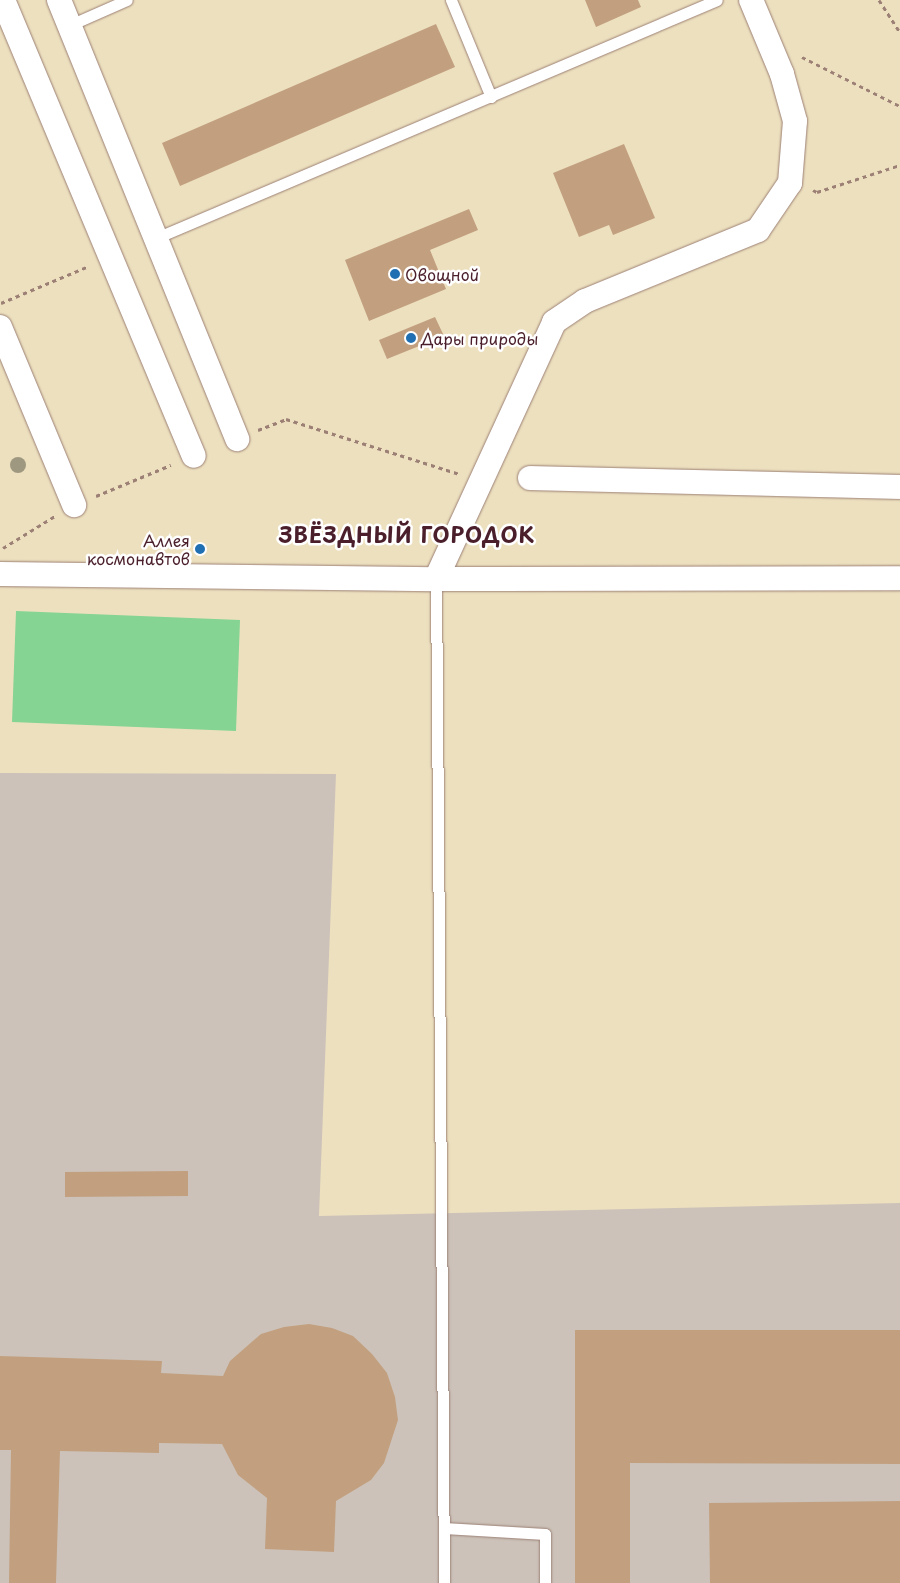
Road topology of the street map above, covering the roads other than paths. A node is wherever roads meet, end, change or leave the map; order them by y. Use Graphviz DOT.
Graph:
graph roads {
  1 [pos="2,0"];
  2 [pos="60,0"];
  3 [pos="127,0"];
  4 [pos="451,0"];
  5 [pos="718,0"];
  6 [pos="751,0"];
  7 [pos="70,25"];
  8 [pos="491,97"];
  9 [pos="156,238"];
  10 [pos="0,327"];
  11 [pos="237,439"];
  12 [pos="194,456"];
  13 [pos="530,478"];
  14 [pos="900,487"];
  15 [pos="74,505"];
  16 [pos="0,574"];
  17 [pos="900,578"];
  18 [pos="436,579"];
  19 [pos="444,1528"];
  20 [pos="444,1583"];
  21 [pos="545,1583"];
  1 -- 12 [label="street"];
  2 -- 7 [label="street"];
  3 -- 7 [label="lane"];
  4 -- 8 [label="lane"];
  5 -- 8 [label="lane"];
  6 -- 18 [label="street"];
  7 -- 9 [label="street"];
  8 -- 9 [label="lane"];
  9 -- 11 [label="street"];
  10 -- 15 [label="street"];
  13 -- 14 [label="street"];
  16 -- 18 [label="street"];
  17 -- 18 [label="street"];
  18 -- 19 [label="lane"];
  19 -- 20 [label="lane"];
  19 -- 21 [label="lane"];
}
